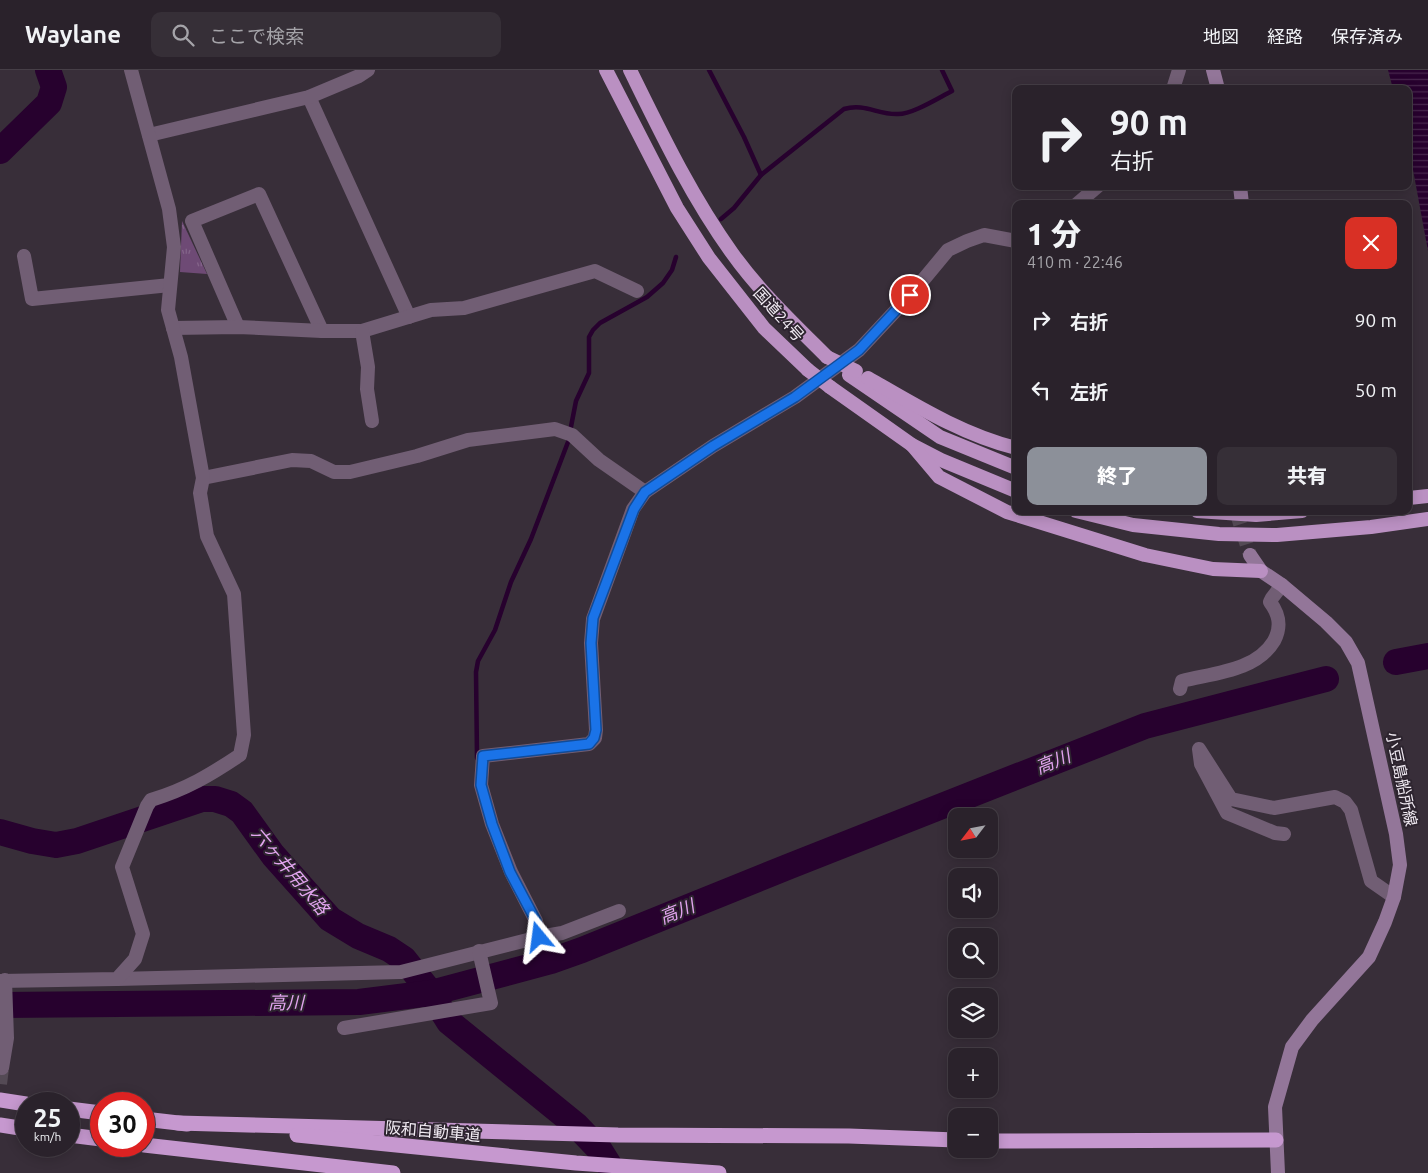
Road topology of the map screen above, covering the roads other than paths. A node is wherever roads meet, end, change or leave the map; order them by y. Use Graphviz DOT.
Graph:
graph roads {
  1 [pos="131,70"];
  2 [pos="368,70"];
  3 [pos="606,70"];
  4 [pos="630,70"];
  5 [pos="1179,70"];
  6 [pos="1213,70"];
  7 [pos="1173,85"];
  8 [pos="1217,85"];
  9 [pos="309,97"];
  10 [pos="149,135"];
  11 [pos="1093,190"];
  12 [pos="1082,200"];
  13 [pos="1012,240"];
  14 [pos="24,256"];
  15 [pos="170,285"];
  16 [pos="637,291"];
  17 [pos="409,317"];
  18 [pos="238,327"];
  19 [pos="173,328"];
  20 [pos="322,331"];
  21 [pos="362,331"];
  22 [pos="912,411"];
  23 [pos="372,422"];
  24 [pos="912,445"];
  25 [pos="1012,447"];
  26 [pos="1012,466"];
  27 [pos="203,478"];
  28 [pos="1012,489"];
  29 [pos="645,492"];
  30 [pos="1428,496"];
  31 [pos="1412,498"];
  32 [pos="1012,514"];
  33 [pos="1017,515"];
  34 [pos="1092,515"];
  35 [pos="1428,519"];
  36 [pos="1250,555"];
  37 [pos="1260,571"];
  38 [pos="1282,585"];
  39 [pos="1180,689"];
  40 [pos="1284,834"];
  41 [pos="1394,897"];
  42 [pos="620,911"];
  43 [pos="539,937"];
  44 [pos="481,956"];
  45 [pos="118,979"];
  46 [pos="4,984"];
  47 [pos="344,1028"];
  48 [pos="2,1068"];
  49 [pos="0,1100"];
  50 [pos="15,1102"];
  51 [pos="155,1120"];
  52 [pos="178,1123"];
  53 [pos="0,1125"];
  54 [pos="15,1127"];
  55 [pos="948,1140"];
  56 [pos="1276,1140"];
  57 [pos="998,1141"];
  58 [pos="155,1146"];
  59 [pos="393,1173"];
  60 [pos="719,1173"];
  61 [pos="1278,1173"];
  1 -- 10 [label="street"];
  2 -- 9 [label="street"];
  3 -- 24 [label="highway, 国道24号, bridge"];
  4 -- 22 [label="highway, 国道24号, bridge"];
  5 -- 7 [label="street"];
  6 -- 8 [label="main road"];
  9 -- 10 [label="street"];
  9 -- 17 [label="street"];
  10 -- 15 [label="street"];
  11 -- 12 [label="street"];
  13 -- 29 [label="street"];
  14 -- 15 [label="street"];
  15 -- 19 [label="street"];
  16 -- 17 [label="street"];
  17 -- 21 [label="street"];
  18 -- 19 [label="street"];
  18 -- 20 [label="street"];
  18 -- 20 [label="street"];
  19 -- 27 [label="street"];
  20 -- 21 [label="street"];
  21 -- 23 [label="street"];
  22 -- 25 [label="highway"];
  22 -- 26 [label="highway"];
  24 -- 28 [label="highway, 国道24号"];
  24 -- 32 [label="highway"];
  27 -- 29 [label="street"];
  27 -- 45 [label="street"];
  29 -- 43 [label="street"];
  30 -- 31 [label="highway"];
  33 -- 37 [label="highway"];
  34 -- 35 [label="highway"];
  36 -- 37 [label="main road, 小豆島船所線"];
  37 -- 38 [label="main road, 小豆島船所線"];
  38 -- 39 [label="street"];
  38 -- 41 [label="main road, 小豆島船所線"];
  40 -- 41 [label="street"];
  41 -- 56 [label="main road, 小豆島船所線"];
  42 -- 43 [label="street"];
  43 -- 44 [label="street"];
  44 -- 45 [label="street"];
  44 -- 47 [label="street"];
  45 -- 46 [label="street"];
  46 -- 48 [label="street"];
  49 -- 50 [label="highway"];
  51 -- 52 [label="highway, 阪和自動車道"];
  52 -- 55 [label="highway"];
  52 -- 60 [label="highway, 阪和自動車道"];
  53 -- 54 [label="highway"];
  56 -- 57 [label="highway"];
  56 -- 61 [label="main road, 小豆島船所線"];
  58 -- 59 [label="highway"];
}
